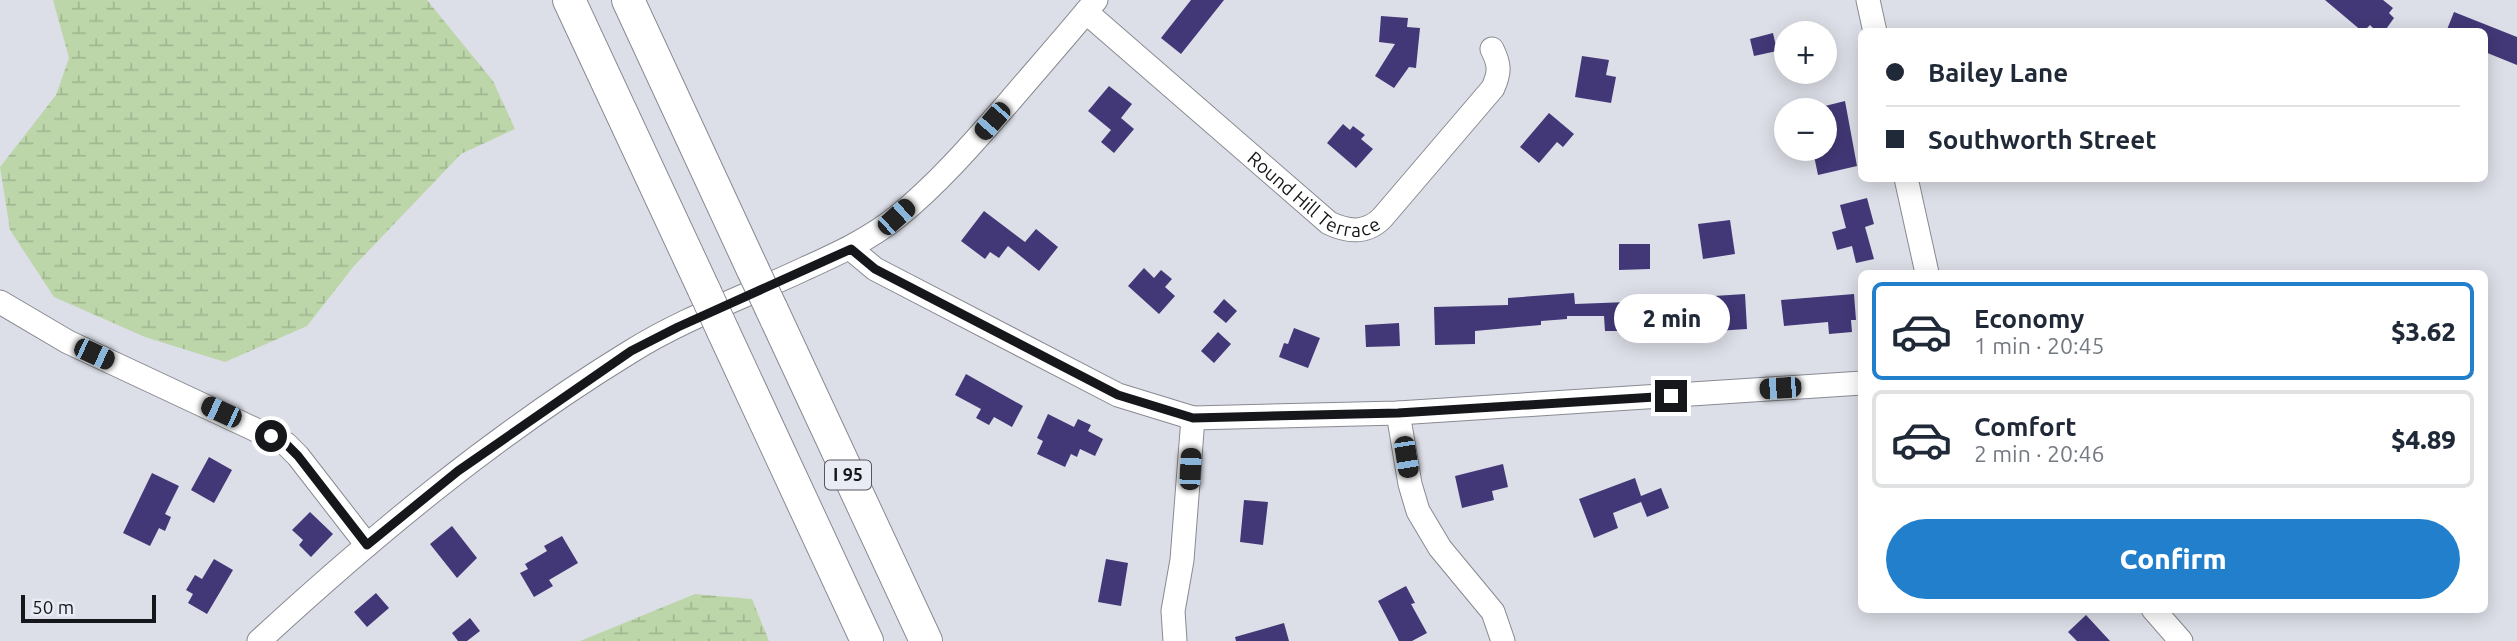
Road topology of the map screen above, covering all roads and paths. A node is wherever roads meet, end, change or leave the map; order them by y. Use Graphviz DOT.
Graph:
graph roads {
  1 [pos="569,0"];
  2 [pos="628,0"];
  3 [pos="1868,0"];
  4 [pos="1091,6"];
  5 [pos="1874,28"];
  6 [pos="1492,49"];
  7 [pos="1908,182"];
  8 [pos="851,249"];
  9 [pos="1926,270"];
  10 [pos="0,302"];
  11 [pos="1858,383"];
  12 [pos="1398,413"];
  13 [pos="1193,418"];
  14 [pos="367,545"];
  15 [pos="2156,613"];
  16 [pos="259,641"];
  17 [pos="867,641"];
  18 [pos="926,641"];
  19 [pos="1175,641"];
  20 [pos="1503,641"];
  21 [pos="2181,641"];
  1 -- 17 [label="highway, I 95, bridge"];
  2 -- 18 [label="highway, I 95, bridge"];
  3 -- 5 [label="street"];
  4 -- 6 [label="street, Round Hill Terrace"];
  4 -- 8 [label="street"];
  7 -- 9 [label="street"];
  8 -- 13 [label="street"];
  8 -- 14 [label="street"];
  10 -- 14 [label="street"];
  11 -- 12 [label="street"];
  12 -- 13 [label="street"];
  12 -- 20 [label="street"];
  13 -- 19 [label="street"];
  14 -- 16 [label="street"];
  15 -- 21 [label="street"];
}
